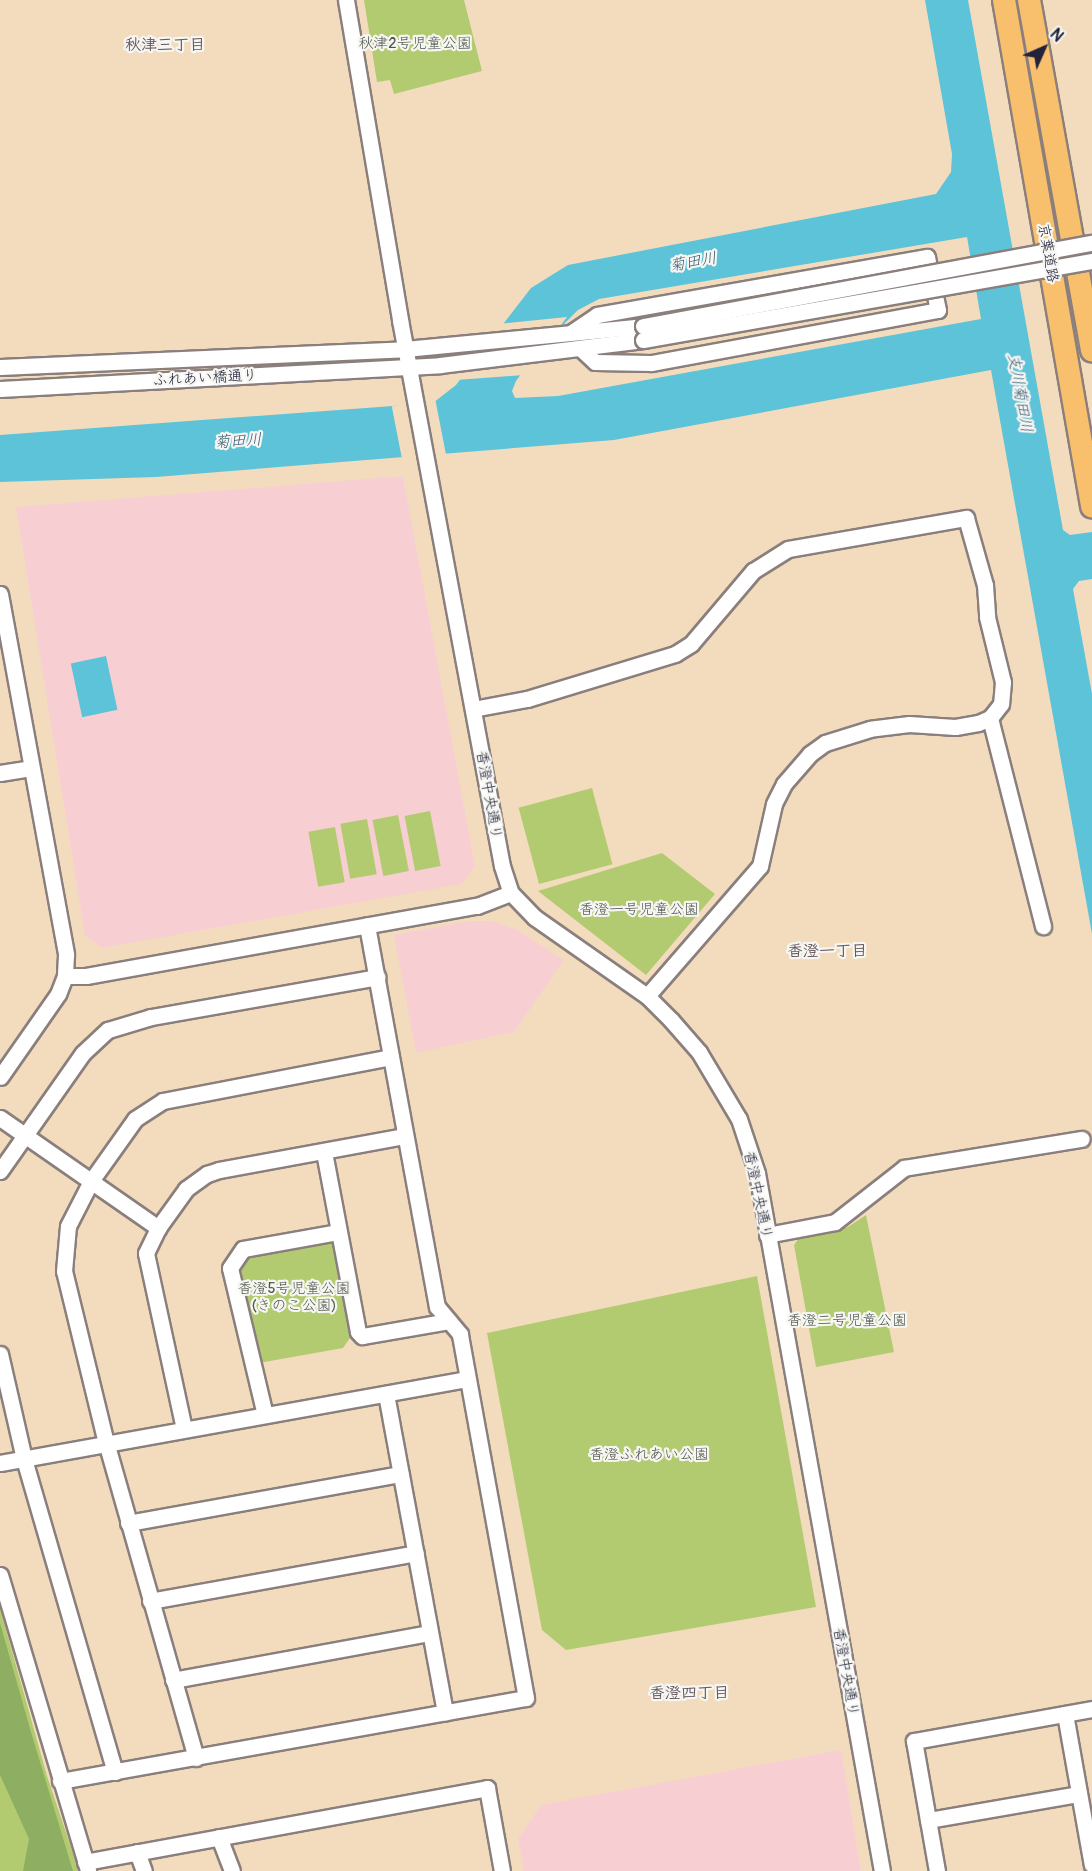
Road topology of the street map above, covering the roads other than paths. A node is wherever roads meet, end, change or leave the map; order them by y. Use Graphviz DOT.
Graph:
graph roads {
  1 [pos="346,0"];
  2 [pos="1004,0"];
  3 [pos="1029,0"];
  4 [pos="1092,243"];
  5 [pos="1092,261"];
  6 [pos="572,332"];
  7 [pos="643,333"];
  8 [pos="405,349"];
  9 [pos="581,349"];
  10 [pos="1092,350"];
  11 [pos="0,367"];
  12 [pos="410,367"];
  13 [pos="0,388"];
  14 [pos="1092,506"];
  15 [pos="0,594"];
  16 [pos="473,709"];
  17 [pos="990,718"];
  18 [pos="31,768"];
  19 [pos="0,773"];
  20 [pos="511,893"];
  21 [pos="367,925"];
  22 [pos="1043,926"];
  23 [pos="65,976"];
  24 [pos="377,977"];
  25 [pos="647,996"];
  26 [pos="391,1057"];
  27 [pos="0,1077"];
  28 [pos="0,1118"];
  29 [pos="25,1136"];
  30 [pos="405,1136"];
  31 [pos="1082,1139"];
  32 [pos="324,1152"];
  33 [pos="0,1171"];
  34 [pos="91,1181"];
  35 [pos="158,1228"];
  36 [pos="338,1232"];
  37 [pos="767,1235"];
  38 [pos="449,1321"];
  39 [pos="0,1354"];
  40 [pos="468,1379"];
  41 [pos="386,1394"];
  42 [pos="265,1415"];
  43 [pos="184,1429"];
  44 [pos="106,1443"];
  45 [pos="24,1459"];
  46 [pos="0,1463"];
  47 [pos="401,1474"];
  48 [pos="128,1523"];
  49 [pos="416,1553"];
  50 [pos="0,1575"];
  51 [pos="150,1601"];
  52 [pos="430,1633"];
  53 [pos="173,1680"];
  54 [pos="1092,1709"];
  55 [pos="445,1713"];
  56 [pos="1065,1714"];
  57 [pos="196,1758"];
  58 [pos="115,1772"];
  59 [pos="60,1780"];
  60 [pos="1079,1794"];
  61 [pos="928,1821"];
  62 [pos="219,1837"];
  63 [pos="137,1852"];
  64 [pos="1092,1865"];
  65 [pos="87,1867"];
  66 [pos="144,1871"];
  67 [pos="232,1871"];
  68 [pos="502,1871"];
  69 [pos="882,1871"];
  70 [pos="937,1871"];
  1 -- 8 [label="street, 香澄中央通り"];
  2 -- 14 [label="highway, 京葉道路"];
  3 -- 10 [label="highway, 京葉道路"];
  4 -- 7 [label="street, bridge"];
  5 -- 7 [label="street, bridge"];
  6 -- 7 [label="street, ふれあい橋通り"];
  6 -- 8 [label="street, ふれあい橋通り"];
  6 -- 9 [label="street"];
  7 -- 9 [label="street, ふれあい橋通り"];
  8 -- 11 [label="street, ふれあい橋通り"];
  8 -- 12 [label="street, 香澄中央通り"];
  9 -- 12 [label="street, ふれあい橋通り"];
  12 -- 13 [label="street, ふれあい橋通り"];
  12 -- 16 [label="street, 香澄中央通り"];
  15 -- 18 [label="street"];
  16 -- 17 [label="street"];
  16 -- 20 [label="street, 香澄中央通り"];
  17 -- 22 [label="street"];
  17 -- 25 [label="street"];
  18 -- 19 [label="street"];
  18 -- 23 [label="street"];
  20 -- 21 [label="street"];
  20 -- 25 [label="street, 香澄中央通り"];
  21 -- 23 [label="street"];
  21 -- 24 [label="street"];
  23 -- 27 [label="street"];
  24 -- 26 [label="street"];
  24 -- 29 [label="street"];
  25 -- 37 [label="street, 香澄中央通り"];
  26 -- 30 [label="street"];
  26 -- 34 [label="street"];
  28 -- 29 [label="street"];
  29 -- 33 [label="street"];
  29 -- 34 [label="street"];
  30 -- 32 [label="street"];
  30 -- 38 [label="street"];
  31 -- 37 [label="street"];
  32 -- 35 [label="street"];
  32 -- 36 [label="street"];
  34 -- 35 [label="street"];
  34 -- 44 [label="street"];
  35 -- 43 [label="street"];
  36 -- 38 [label="street"];
  36 -- 42 [label="street"];
  37 -- 69 [label="street, 香澄中央通り"];
  38 -- 40 [label="street"];
  39 -- 45 [label="street"];
  40 -- 41 [label="street"];
  40 -- 55 [label="street"];
  41 -- 42 [label="street"];
  41 -- 47 [label="street"];
  42 -- 43 [label="street"];
  43 -- 44 [label="street"];
  44 -- 45 [label="street"];
  44 -- 48 [label="street"];
  45 -- 46 [label="street"];
  45 -- 58 [label="street"];
  47 -- 48 [label="street"];
  47 -- 49 [label="street"];
  48 -- 51 [label="street"];
  49 -- 51 [label="street"];
  49 -- 52 [label="street"];
  50 -- 59 [label="street"];
  51 -- 53 [label="street"];
  52 -- 53 [label="street"];
  52 -- 55 [label="street"];
  53 -- 57 [label="street"];
  54 -- 56 [label="street"];
  55 -- 57 [label="street"];
  56 -- 60 [label="street"];
  56 -- 61 [label="street"];
  57 -- 58 [label="street"];
  58 -- 59 [label="street"];
  59 -- 65 [label="street"];
  60 -- 61 [label="street"];
  60 -- 64 [label="street"];
  61 -- 70 [label="street"];
  62 -- 63 [label="street"];
  62 -- 67 [label="street"];
  62 -- 68 [label="street"];
  63 -- 65 [label="street"];
  63 -- 66 [label="street"];
}
